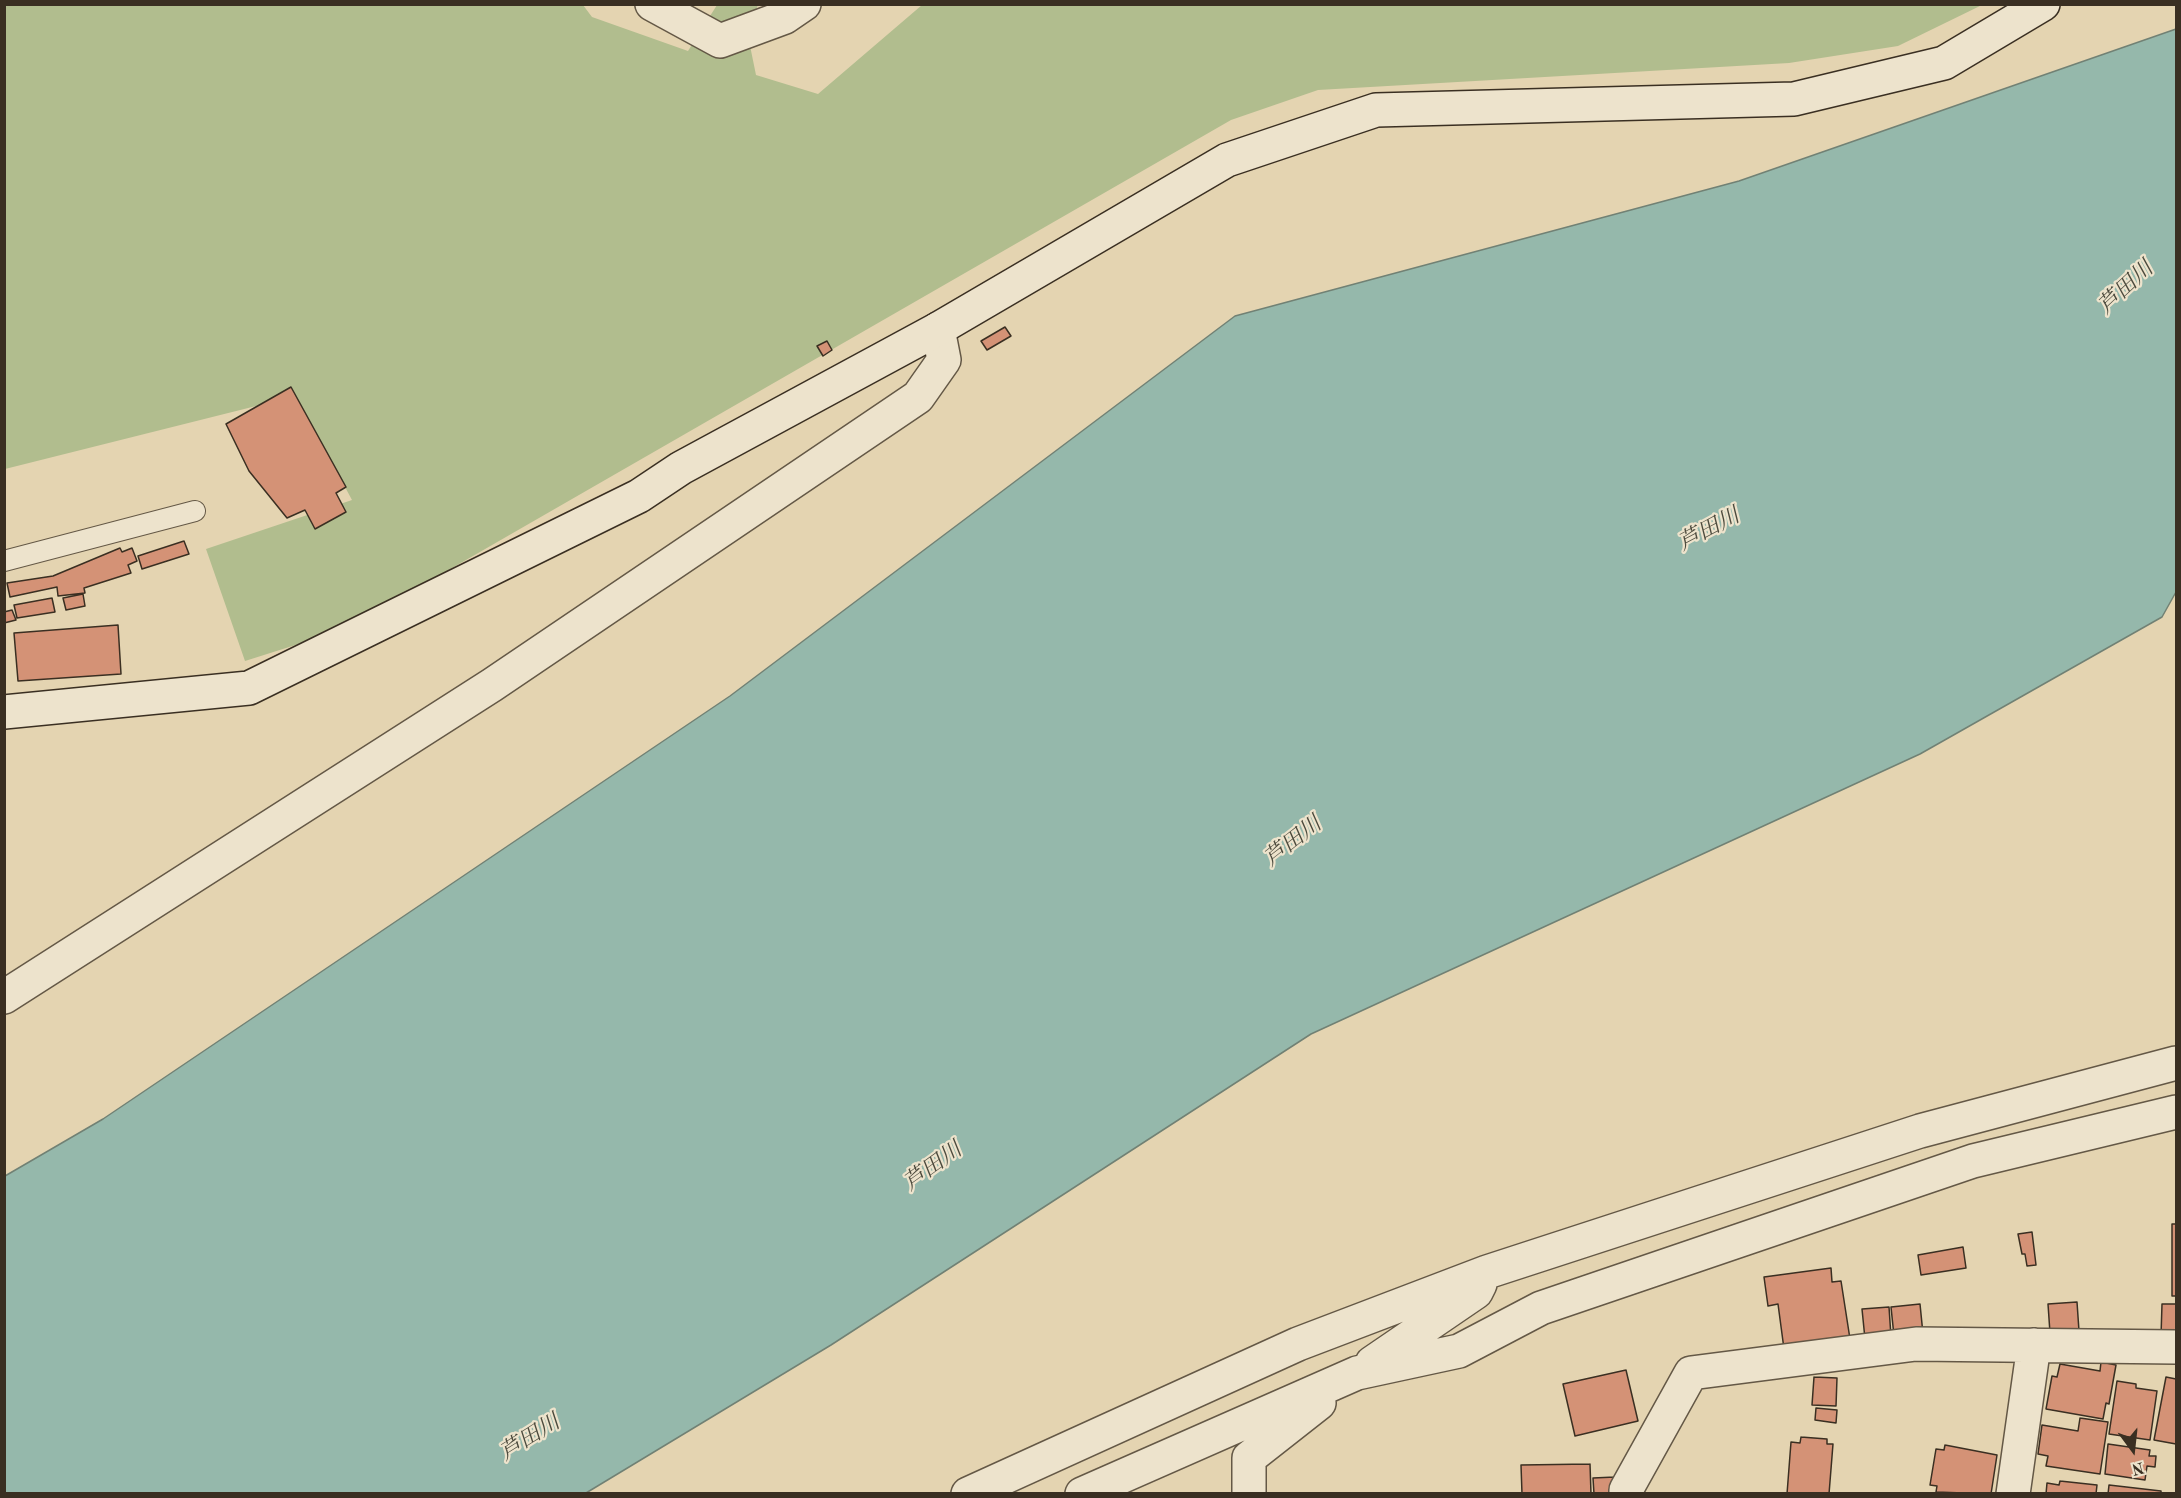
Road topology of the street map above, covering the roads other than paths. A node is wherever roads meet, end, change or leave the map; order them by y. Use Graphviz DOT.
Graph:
graph roads {
  1 [pos="652,4"];
  2 [pos="804,4"];
  3 [pos="2043,4"];
  4 [pos="938,329"];
  5 [pos="195,511"];
  6 [pos="4,561"];
  7 [pos="4,712"];
  8 [pos="4,998"];
  9 [pos="2176,1063"];
  10 [pos="2176,1112"];
  11 [pos="1486,1272"];
  12 [pos="2034,1346"];
  13 [pos="2176,1347"];
  14 [pos="1357,1373"];
  15 [pos="968,1494"];
  16 [pos="1083,1494"];
  17 [pos="1249,1494"];
  18 [pos="1626,1494"];
  19 [pos="2013,1494"];
  1 -- 2 [label="street"];
  3 -- 4 [label="street"];
  4 -- 7 [label="street"];
  4 -- 8 [label="street"];
  5 -- 6 [label="lane"];
  9 -- 11 [label="street"];
  10 -- 14 [label="street"];
  11 -- 14 [label="street"];
  11 -- 15 [label="street"];
  12 -- 13 [label="street"];
  12 -- 18 [label="street"];
  12 -- 19 [label="street"];
  14 -- 16 [label="street"];
  14 -- 17 [label="street"];
}
